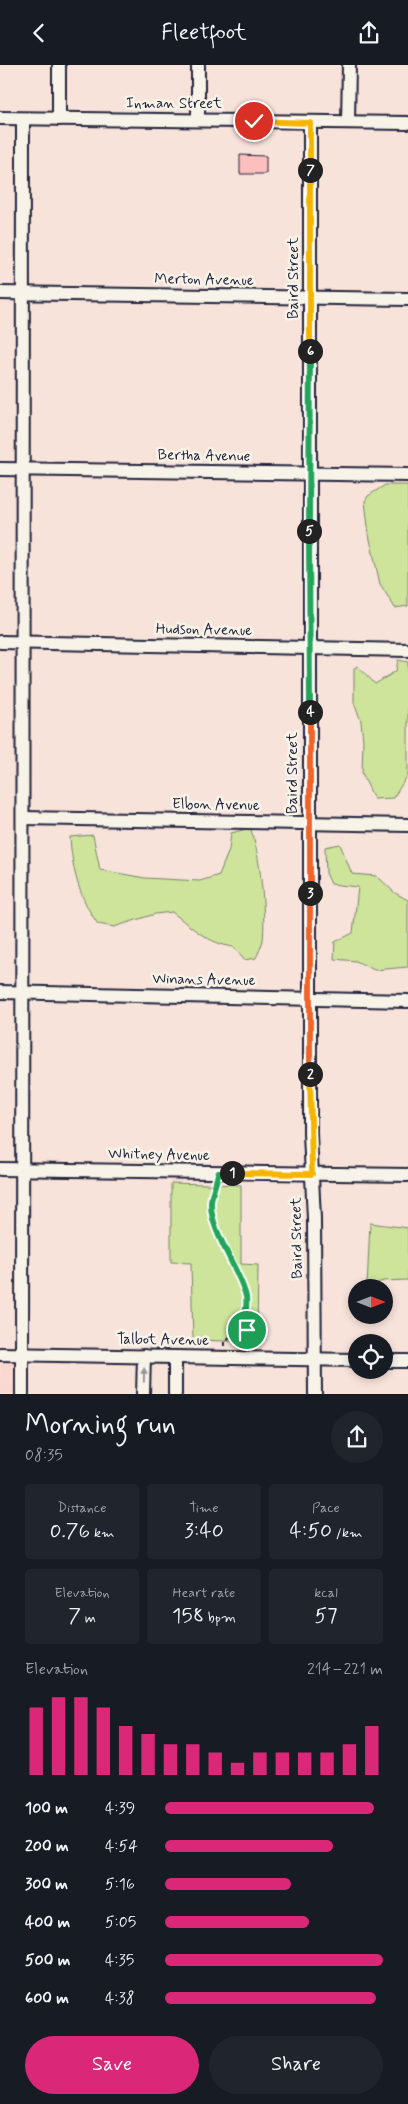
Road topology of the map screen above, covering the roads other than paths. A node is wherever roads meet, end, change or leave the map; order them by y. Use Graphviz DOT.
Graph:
graph roads {
  1 [pos="59,65"];
  2 [pos="198,65"];
  3 [pos="349,65"];
  4 [pos="0,119"];
  5 [pos="23,119"];
  6 [pos="59,119"];
  7 [pos="198,120"];
  8 [pos="310,123"];
  9 [pos="348,123"];
  10 [pos="408,123"];
  11 [pos="0,293"];
  12 [pos="23,293"];
  13 [pos="310,298"];
  14 [pos="408,299"];
  15 [pos="0,469"];
  16 [pos="23,469"];
  17 [pos="309,474"];
  18 [pos="408,475"];
  19 [pos="0,642"];
  20 [pos="23,642"];
  21 [pos="309,647"];
  22 [pos="408,650"];
  23 [pos="23,818"];
  24 [pos="309,823"];
  25 [pos="408,825"];
  26 [pos="0,992"];
  27 [pos="22,992"];
  28 [pos="310,999"];
  29 [pos="408,1001"];
  30 [pos="0,1169"];
  31 [pos="23,1170"];
  32 [pos="312,1174"];
  33 [pos="408,1175"];
  34 [pos="0,1353"];
  35 [pos="22,1354"];
  36 [pos="144,1356"];
  37 [pos="175,1357"];
  38 [pos="315,1359"];
  39 [pos="348,1360"];
  40 [pos="393,1361"];
  41 [pos="408,1361"];
  42 [pos="22,1394"];
  43 [pos="143,1394"];
  44 [pos="175,1394"];
  45 [pos="315,1394"];
  1 -- 6 [label="street"];
  2 -- 7 [label="street"];
  3 -- 9 [label="street"];
  4 -- 5 [label="street, Inman Street"];
  5 -- 6 [label="street, Inman Street"];
  5 -- 12 [label="street"];
  6 -- 7 [label="street, Inman Street"];
  7 -- 8 [label="street, Inman Street"];
  8 -- 9 [label="street, Inman Street"];
  8 -- 13 [label="street, Baird Street"];
  9 -- 10 [label="street, Inman Street"];
  11 -- 12 [label="street, Merton Avenue"];
  12 -- 13 [label="street, Merton Avenue"];
  12 -- 16 [label="street"];
  13 -- 14 [label="street, Merton Avenue"];
  13 -- 17 [label="street, Baird Street"];
  15 -- 16 [label="street, Bertha Avenue"];
  16 -- 17 [label="street, Bertha Avenue"];
  16 -- 20 [label="street"];
  17 -- 18 [label="street, Bertha Avenue"];
  17 -- 21 [label="street, Baird Street"];
  19 -- 20 [label="street, Hudson Avenue"];
  20 -- 21 [label="street, Hudson Avenue"];
  20 -- 23 [label="street"];
  21 -- 22 [label="street, Hudson Avenue"];
  21 -- 24 [label="street, Baird Street"];
  23 -- 24 [label="street, Elbon Avenue"];
  23 -- 27 [label="street"];
  24 -- 25 [label="street, Elbon Avenue"];
  24 -- 28 [label="street, Baird Street"];
  26 -- 27 [label="street, Winans Avenue"];
  27 -- 28 [label="street, Winans Avenue"];
  27 -- 31 [label="street"];
  28 -- 29 [label="street, Winans Avenue"];
  28 -- 32 [label="street, Baird Street"];
  30 -- 31 [label="street, Whitney Avenue"];
  31 -- 32 [label="street, Whitney Avenue"];
  31 -- 35 [label="street"];
  32 -- 33 [label="street, Whitney Avenue"];
  32 -- 38 [label="street, Baird Street"];
  34 -- 35 [label="street, Talbot Avenue"];
  35 -- 36 [label="street, Talbot Avenue"];
  35 -- 42 [label="street"];
  36 -- 37 [label="street, Talbot Avenue"];
  43 -- 36 [label="street, one-way"];
  37 -- 38 [label="street, Talbot Avenue"];
  37 -- 44 [label="street"];
  38 -- 39 [label="street, Talbot Avenue"];
  38 -- 45 [label="street, Baird Street"];
  40 -- 41 [label="street"];
}
